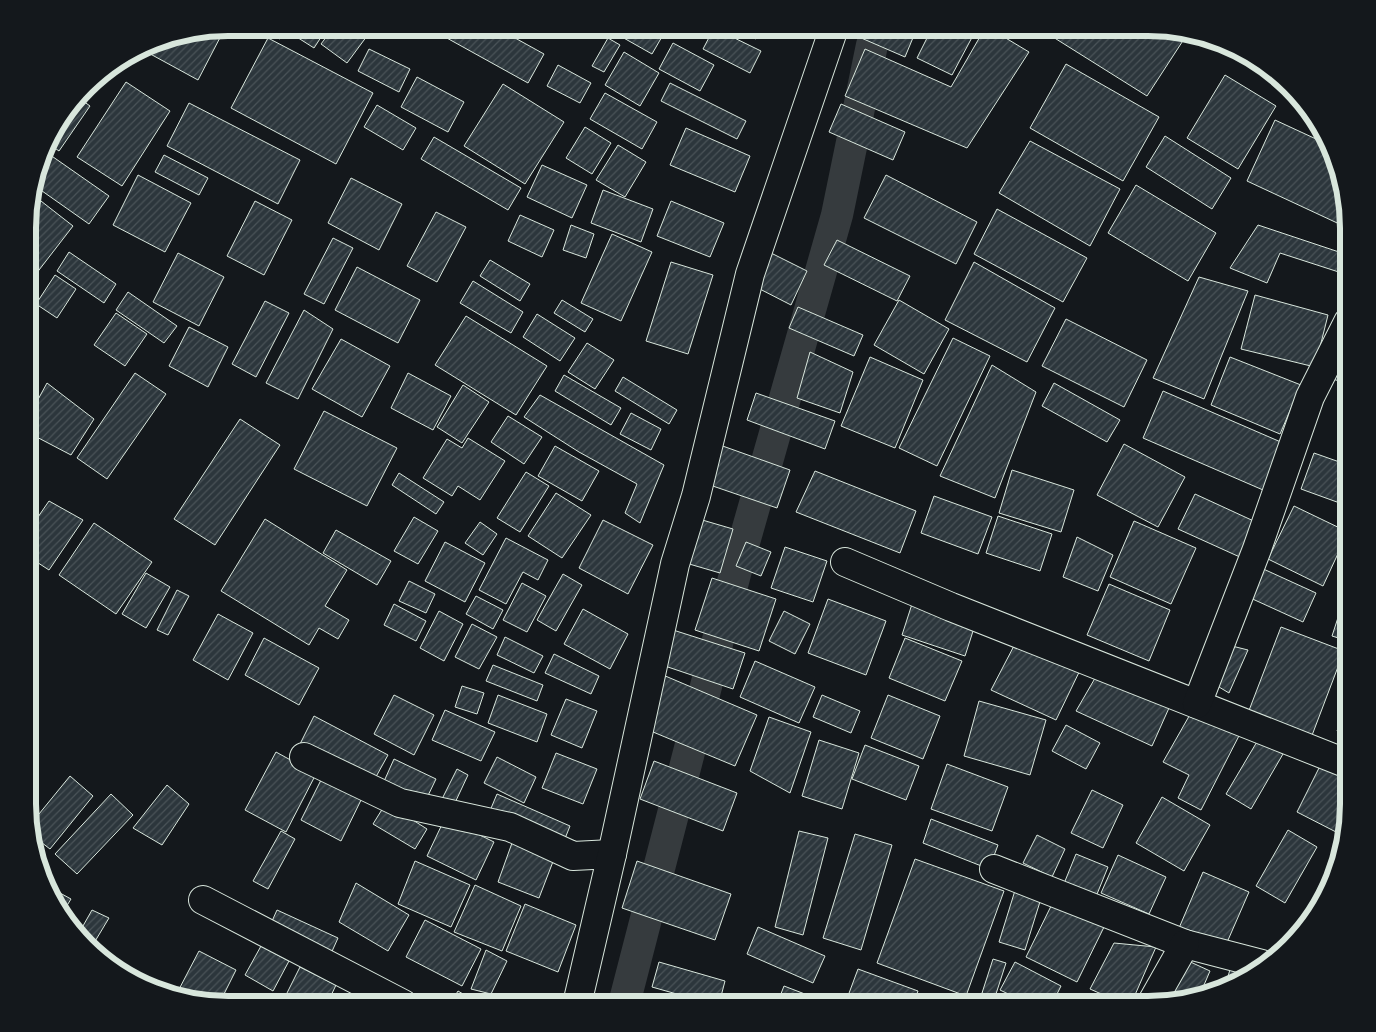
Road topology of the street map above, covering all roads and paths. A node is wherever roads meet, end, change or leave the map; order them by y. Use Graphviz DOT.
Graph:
graph roads {
  1 [pos="831,36"];
  2 [pos="1340,338"];
  3 [pos="845,562"];
  4 [pos="1197,704"];
  5 [pos="304,757"];
  6 [pos="1340,761"];
  7 [pos="612,854"];
  8 [pos="994,869"];
  9 [pos="203,900"];
  10 [pos="1185,944"];
  11 [pos="1255,962"];
  12 [pos="1156,995"];
  13 [pos="388,996"];
  14 [pos="579,996"];
  1 -- 7 [label="street"];
  2 -- 4 [label="street"];
  3 -- 4 [label="street"];
  4 -- 6 [label="street"];
  5 -- 7 [label="street"];
  7 -- 14 [label="street"];
  8 -- 10 [label="street"];
  9 -- 13 [label="street"];
  10 -- 11 [label="street"];
  10 -- 12 [label="street"];
}
